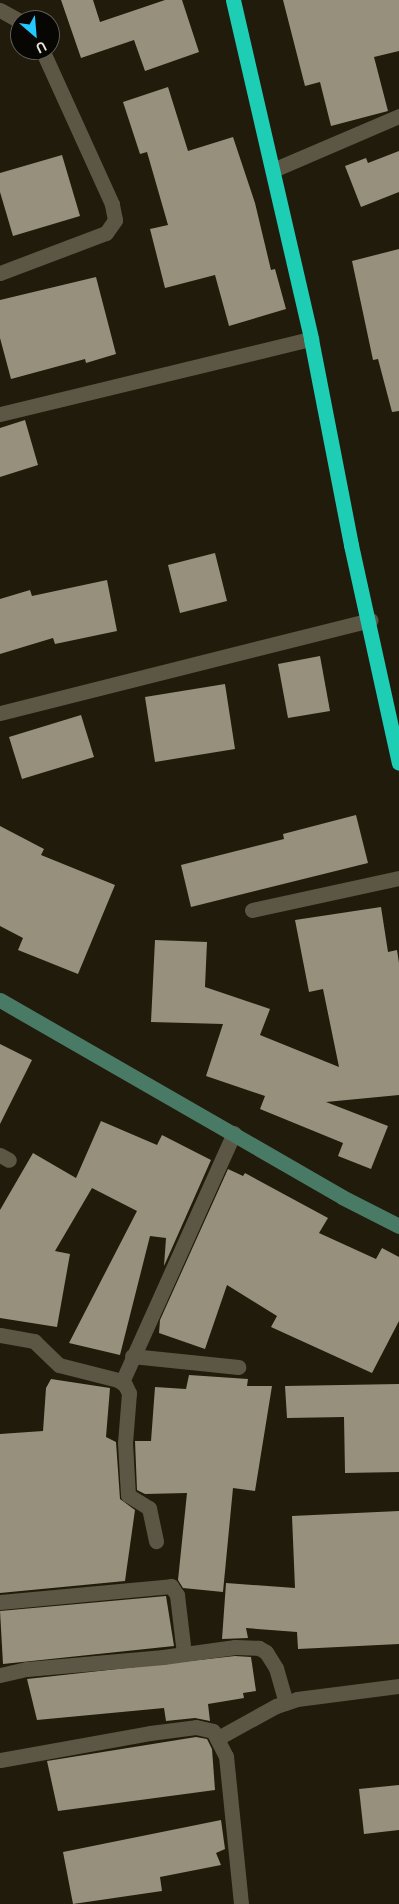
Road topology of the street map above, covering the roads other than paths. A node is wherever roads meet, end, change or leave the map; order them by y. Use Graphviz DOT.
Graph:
graph roads {
  1 [pos="233,0"];
  2 [pos="47,60"];
  3 [pos="399,116"];
  4 [pos="273,170"];
  5 [pos="0,273"];
  6 [pos="311,338"];
  7 [pos="0,414"];
  8 [pos="370,620"];
  9 [pos="0,713"];
  10 [pos="399,762"];
  11 [pos="399,878"];
  12 [pos="252,910"];
  13 [pos="0,1000"];
  14 [pos="234,1133"];
  15 [pos="399,1226"];
  16 [pos="0,1334"];
  17 [pos="132,1356"];
  18 [pos="238,1367"];
  19 [pos="122,1382"];
  20 [pos="156,1541"];
  21 [pos="0,1602"];
  22 [pos="184,1654"];
  23 [pos="0,1675"];
  24 [pos="399,1686"];
  25 [pos="286,1703"];
  26 [pos="218,1738"];
  27 [pos="0,1760"];
  28 [pos="238,1904"];
  29 [pos="241,1904"];
  1 -- 4 [label="highway"];
  2 -- 5 [label="street"];
  3 -- 4 [label="street"];
  4 -- 6 [label="highway"];
  6 -- 7 [label="street"];
  6 -- 8 [label="highway"];
  8 -- 9 [label="street"];
  8 -- 10 [label="highway"];
  11 -- 12 [label="street"];
  13 -- 14 [label="street"];
  14 -- 15 [label="street"];
  14 -- 17 [label="street"];
  16 -- 19 [label="street"];
  17 -- 18 [label="street"];
  17 -- 19 [label="street"];
  19 -- 20 [label="street"];
  21 -- 22 [label="street"];
  22 -- 23 [label="street"];
  22 -- 25 [label="street"];
  24 -- 25 [label="street"];
  25 -- 26 [label="street"];
  26 -- 27 [label="street"];
  26 -- 29 [label="street"];
  28 -- 29 [label="street"];
}
